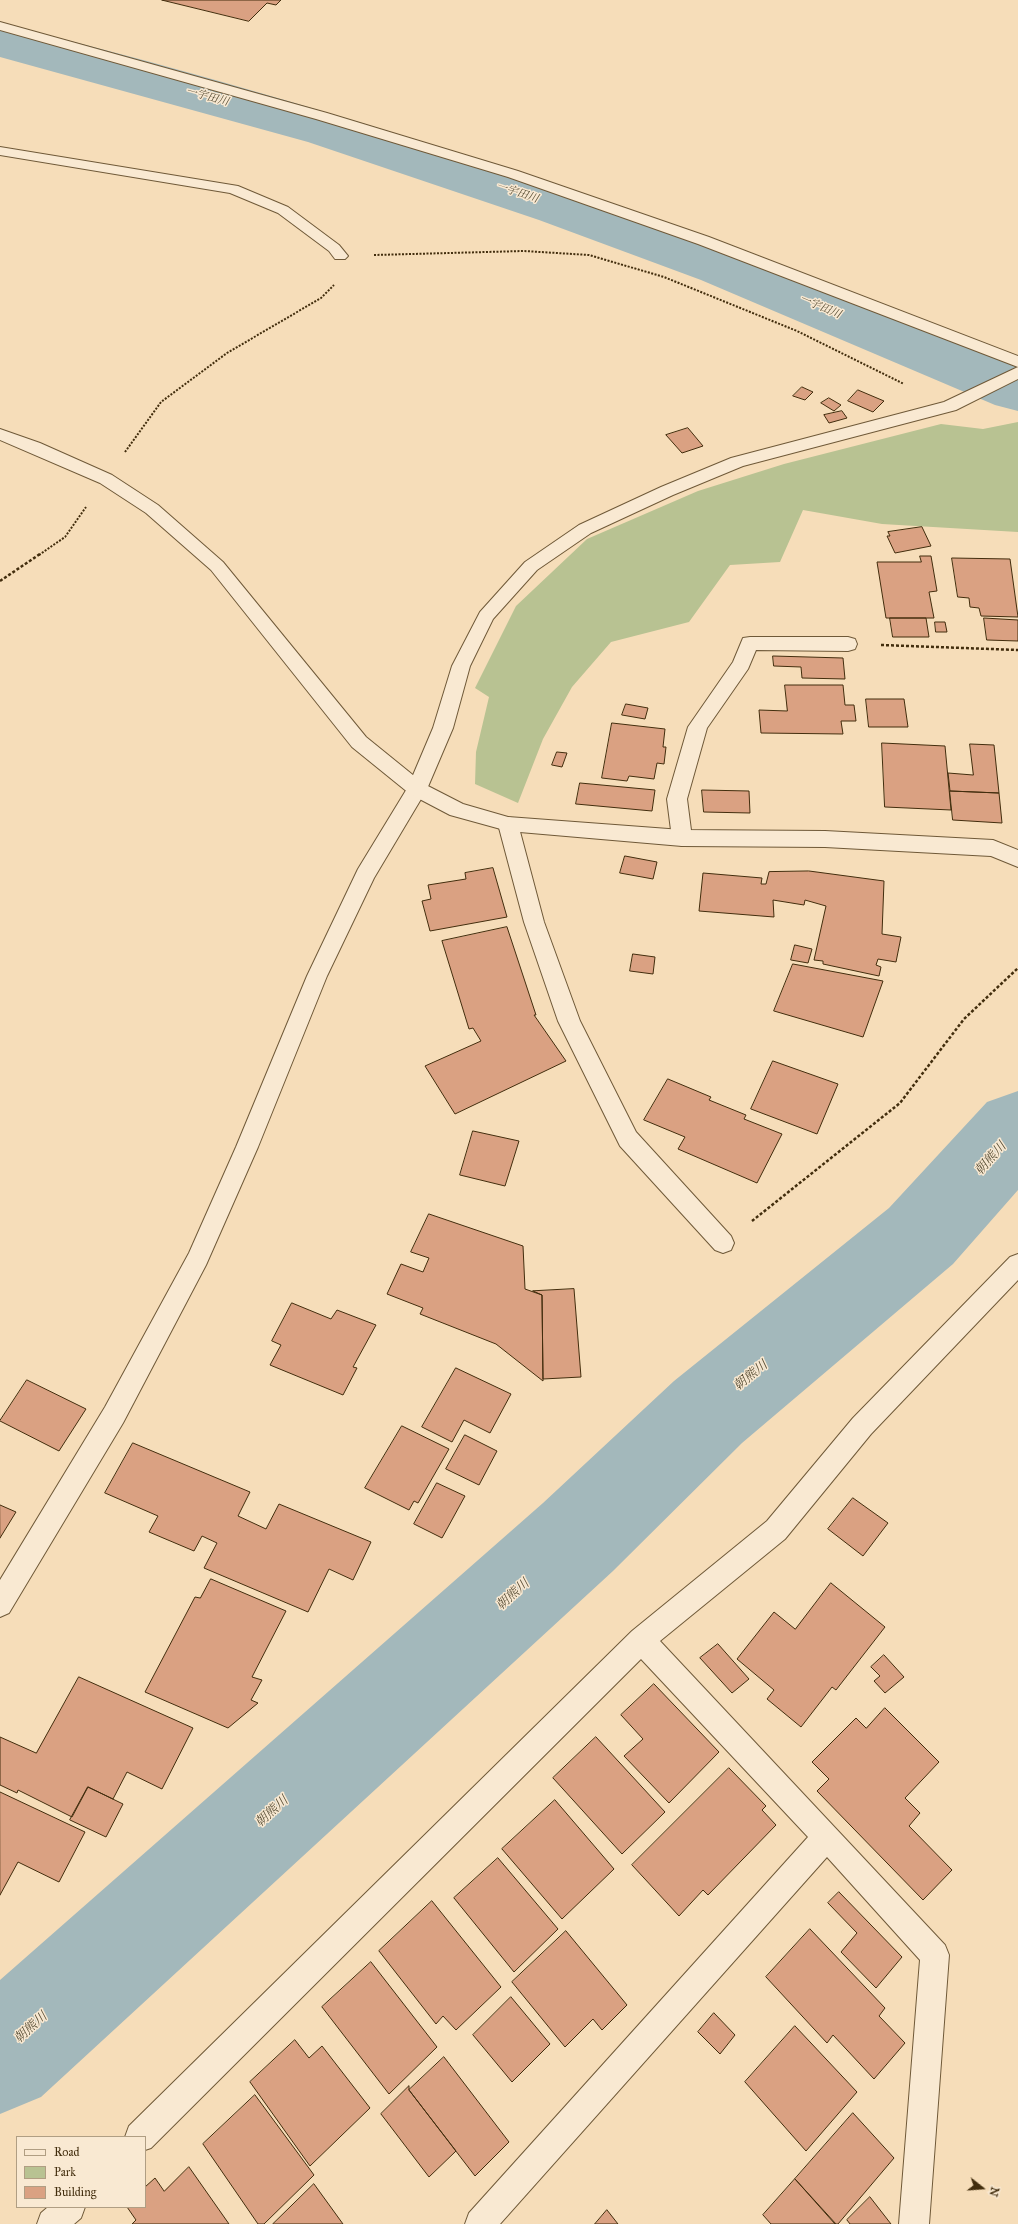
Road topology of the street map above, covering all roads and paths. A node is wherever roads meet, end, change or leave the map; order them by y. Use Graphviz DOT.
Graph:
graph roads {
  1 [pos="0,26"];
  2 [pos="0,151"];
  3 [pos="340,256"];
  4 [pos="1018,362"];
  5 [pos="1018,372"];
  6 [pos="950,406"];
  7 [pos="0,434"];
  8 [pos="106,479"];
  9 [pos="0,581"];
  10 [pos="848,644"];
  11 [pos="1018,650"];
  12 [pos="417,789"];
  13 [pos="508,824"];
  14 [pos="682,838"];
  15 [pos="1018,859"];
  16 [pos="1018,968"];
  17 [pos="723,1244"];
  18 [pos="1018,1264"];
  19 [pos="0,1604"];
  20 [pos="641,1640"];
  21 [pos="827,1837"];
  22 [pos="141,2136"];
  23 [pos="69,2208"];
  24 [pos="52,2224"];
  25 [pos="480,2224"];
  26 [pos="914,2224"];
  1 -- 4 [label="street"];
  2 -- 3 [label="street"];
  3 -- 6 [label="path"];
  3 -- 8 [label="path"];
  5 -- 6 [label="street"];
  6 -- 12 [label="street"];
  7 -- 8 [label="street"];
  8 -- 9 [label="path"];
  8 -- 12 [label="street"];
  10 -- 11 [label="path"];
  10 -- 14 [label="street"];
  12 -- 13 [label="street"];
  12 -- 19 [label="street"];
  13 -- 14 [label="street"];
  13 -- 17 [label="street"];
  14 -- 15 [label="street"];
  16 -- 17 [label="path"];
  18 -- 20 [label="street"];
  20 -- 21 [label="street"];
  20 -- 22 [label="street"];
  21 -- 25 [label="street"];
  21 -- 26 [label="street"];
  23 -- 24 [label="street"];
}
